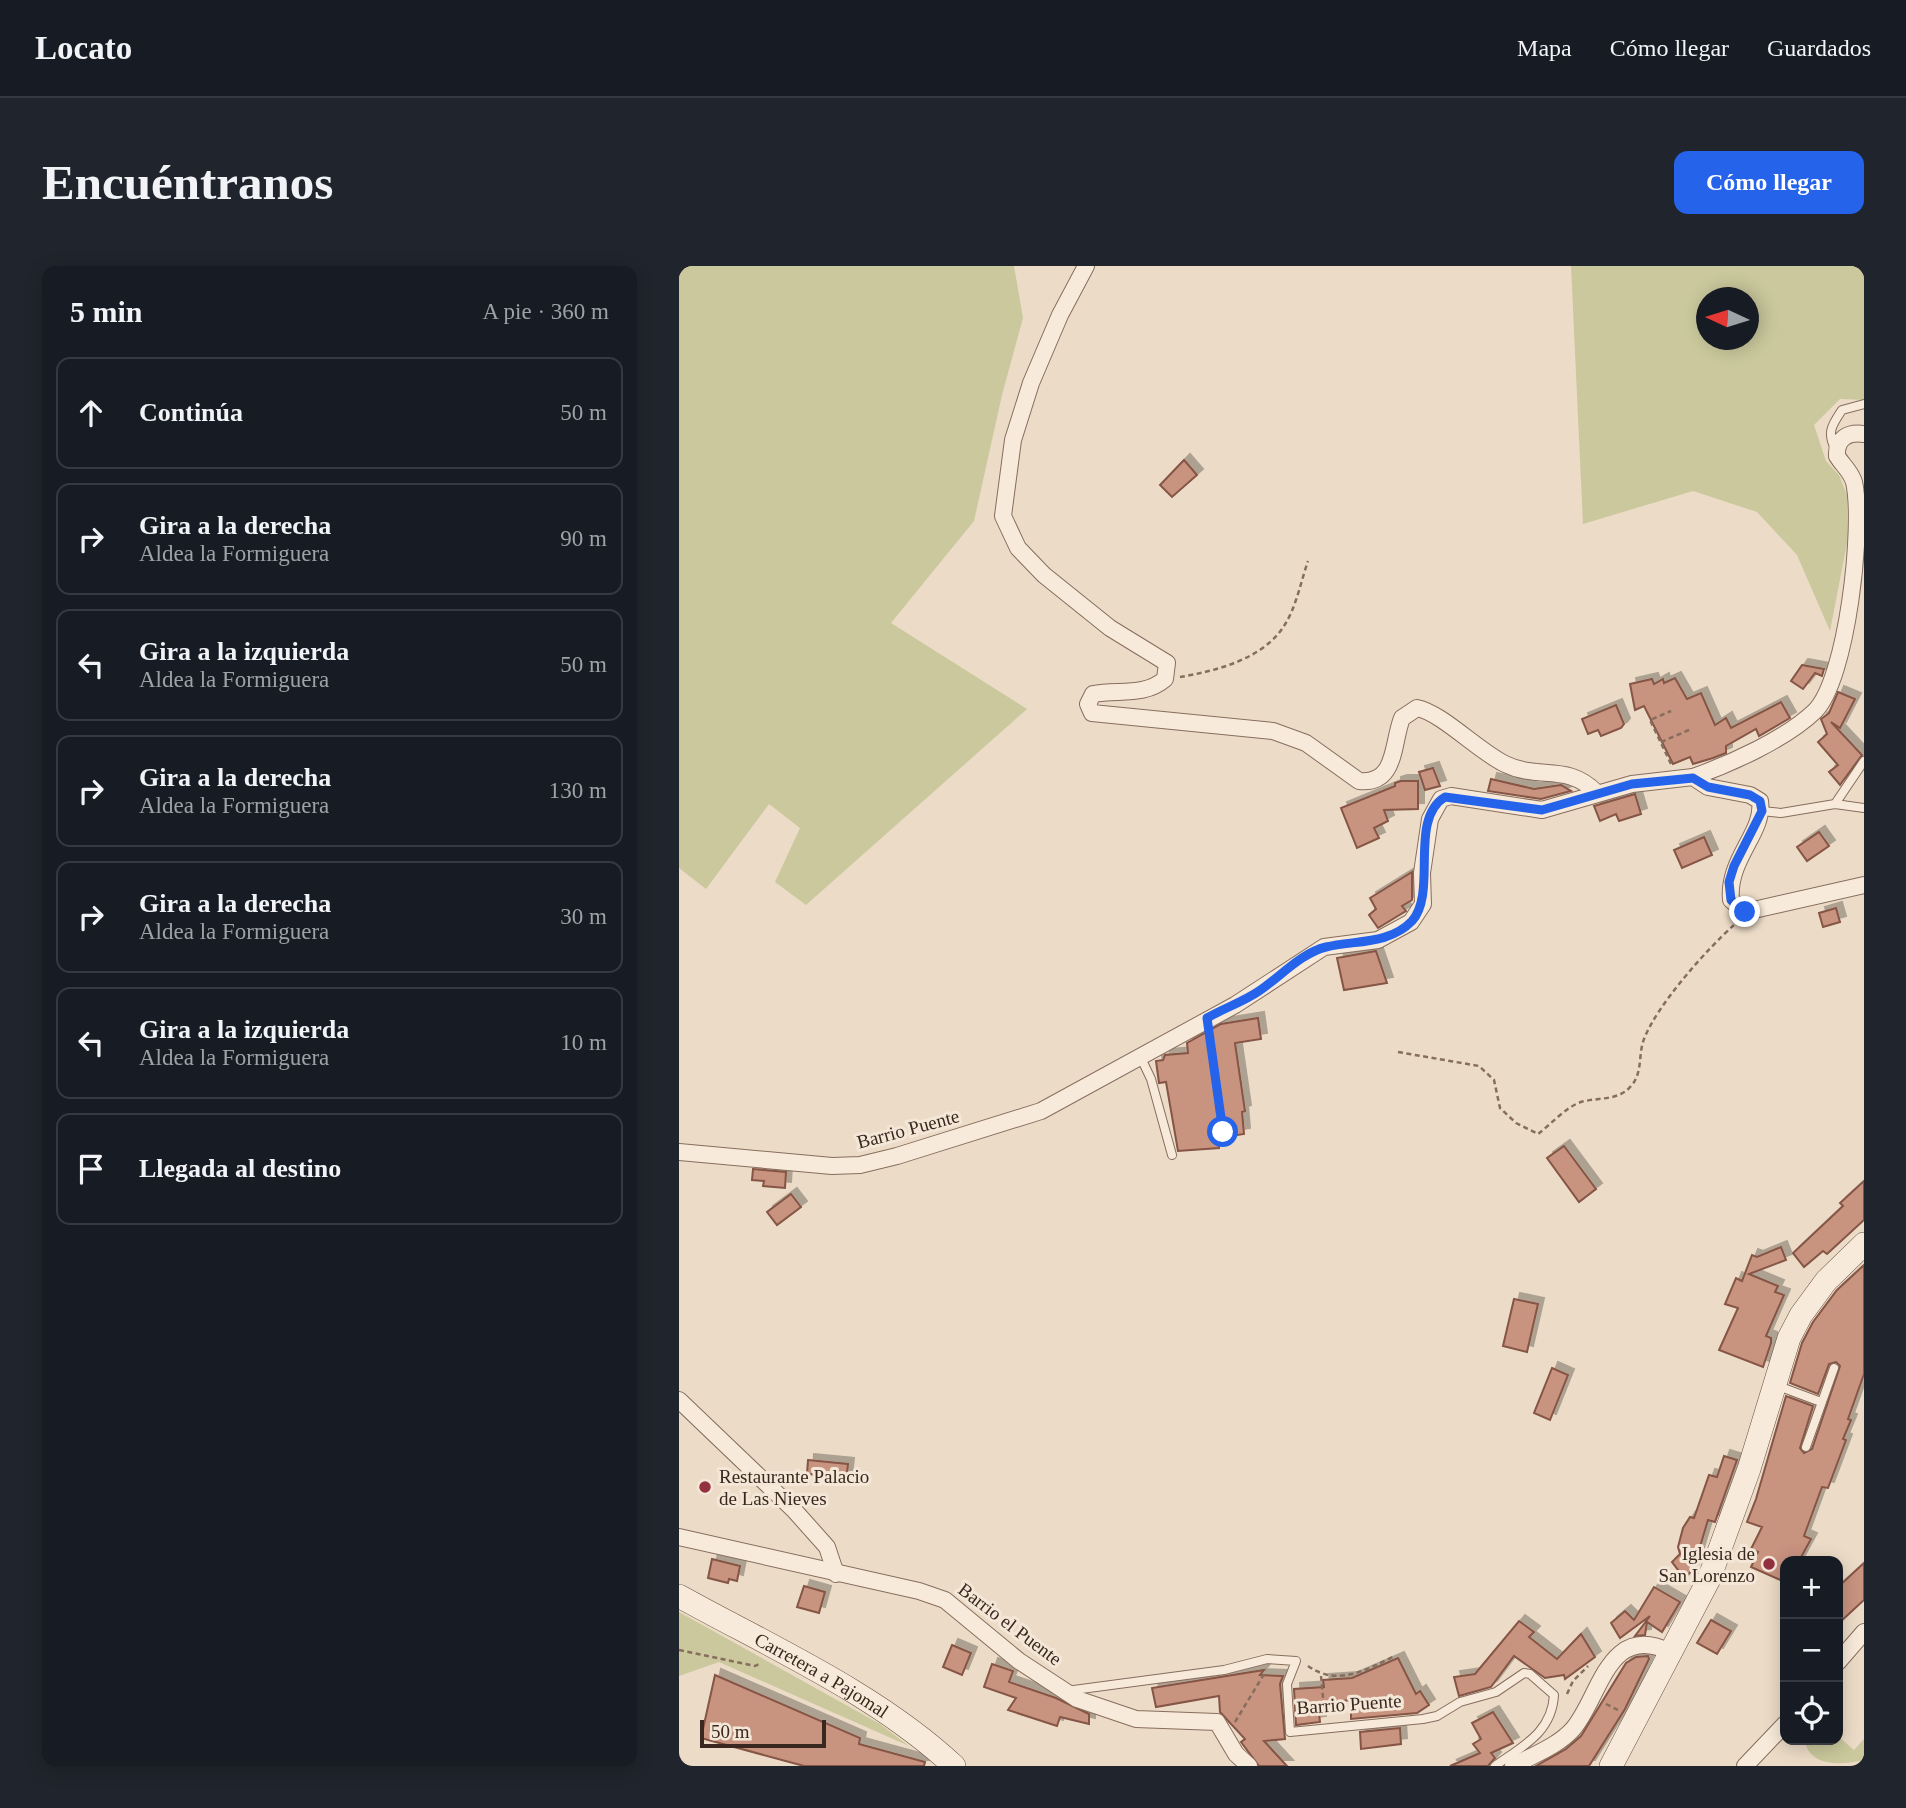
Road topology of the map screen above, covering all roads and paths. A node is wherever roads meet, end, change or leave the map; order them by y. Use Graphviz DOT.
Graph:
graph roads {
  1 [pos="1086,266"];
  2 [pos="1864,404"];
  3 [pos="1864,434"];
  4 [pos="1836,450"];
  5 [pos="1308,561"];
  6 [pos="1165,679"];
  7 [pos="1671,711"];
  8 [pos="1689,730"];
  9 [pos="1661,742"];
  10 [pos="1864,761"];
  11 [pos="1673,770"];
  12 [pos="1693,778"];
  13 [pos="1597,793"];
  14 [pos="1835,804"];
  15 [pos="1862,806"];
  16 [pos="1762,811"];
  17 [pos="1864,885"];
  18 [pos="1745,912"];
  19 [pos="1207,1018"];
  20 [pos="1398,1052"];
  21 [pos="1136,1059"];
  22 [pos="1223,1132"];
  23 [pos="679,1152"];
  24 [pos="1172,1154"];
  25 [pos="1864,1244"];
  26 [pos="1834,1368"];
  27 [pos="1774,1385"];
  28 [pos="679,1400"];
  29 [pos="1821,1402"];
  30 [pos="1806,1447"];
  31 [pos="679,1537"];
  32 [pos="836,1574"];
  33 [pos="679,1596"];
  34 [pos="1864,1632"];
  35 [pos="772,1648"];
  36 [pos="679,1650"];
  37 [pos="1670,1652"];
  38 [pos="1395,1656"];
  39 [pos="1843,1656"];
  40 [pos="1296,1661"];
  41 [pos="1264,1674"];
  42 [pos="1321,1675"];
  43 [pos="1065,1691"];
  44 [pos="1590,1696"];
  45 [pos="1638,1720"];
  46 [pos="1327,1728"];
  47 [pos="1780,1730"];
  48 [pos="1224,1733"];
  49 [pos="1768,1743"];
  50 [pos="954,1766"];
  51 [pos="1249,1766"];
  52 [pos="1495,1766"];
  53 [pos="1513,1766"];
  54 [pos="1611,1766"];
  55 [pos="1745,1766"];
  56 [pos="1757,1766"];
  1 -- 6 [label="street"];
  2 -- 4 [label="lane"];
  3 -- 4 [label="street"];
  4 -- 12 [label="street"];
  5 -- 6 [label="path"];
  6 -- 13 [label="street"];
  7 -- 9 [label="path"];
  8 -- 9 [label="path"];
  9 -- 11 [label="path"];
  10 -- 14 [label="lane"];
  12 -- 13 [label="street"];
  12 -- 16 [label="street"];
  13 -- 19 [label="street, Barrio Puente"];
  14 -- 15 [label="lane"];
  14 -- 16 [label="lane"];
  16 -- 18 [label="street"];
  17 -- 18 [label="street"];
  18 -- 20 [label="path"];
  19 -- 21 [label="street, Barrio Puente"];
  19 -- 22 [label="path"];
  21 -- 23 [label="street, Barrio Puente"];
  21 -- 24 [label="lane"];
  25 -- 27 [label="street"];
  26 -- 29 [label="lane"];
  27 -- 29 [label="lane"];
  27 -- 37 [label="street"];
  28 -- 32 [label="street"];
  29 -- 30 [label="lane"];
  31 -- 32 [label="street, Barrio el Puente"];
  32 -- 43 [label="street, Barrio el Puente"];
  33 -- 35 [label="street, Carretera a Pajomal"];
  34 -- 39 [label="street"];
  35 -- 36 [label="path"];
  35 -- 50 [label="street, Carretera a Pajomal"];
  37 -- 44 [label="street"];
  37 -- 45 [label="street"];
  38 -- 42 [label="path"];
  40 -- 42 [label="path"];
  40 -- 43 [label="lane"];
  40 -- 46 [label="lane, Barrio Puente"];
  41 -- 48 [label="path"];
  42 -- 46 [label="path"];
  43 -- 48 [label="street, Barrio el Puente"];
  44 -- 45 [label="path"];
  44 -- 53 [label="street"];
  45 -- 54 [label="street"];
  46 -- 52 [label="lane, Barrio Puente"];
  47 -- 49 [label="street"];
  48 -- 51 [label="street, Barrio el Puente"];
  49 -- 55 [label="street"];
  49 -- 56 [label="street"];
}
